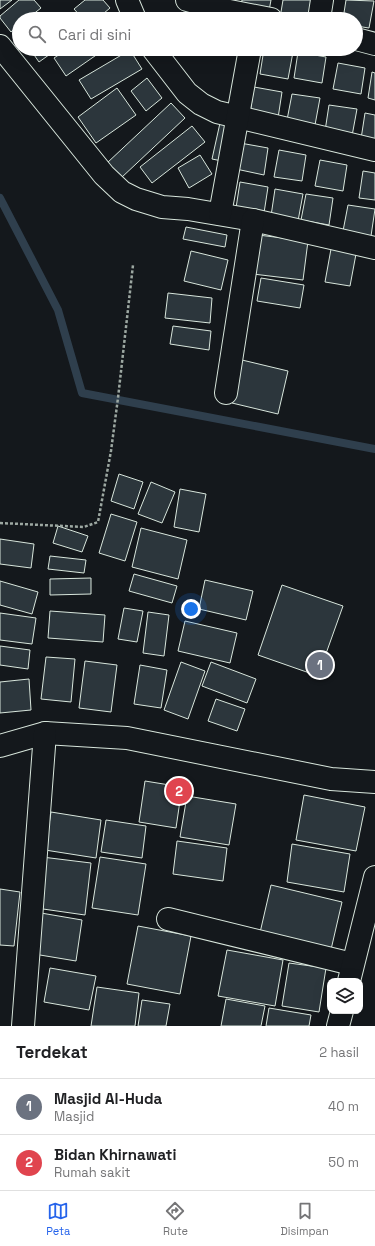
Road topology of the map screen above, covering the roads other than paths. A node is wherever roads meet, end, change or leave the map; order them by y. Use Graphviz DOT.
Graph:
graph roads {
  1 [pos="126,0"];
  2 [pos="187,0"];
  3 [pos="322,0"];
  4 [pos="220,4"];
  5 [pos="132,12"];
  6 [pos="243,12"];
  7 [pos="320,12"];
  8 [pos="363,41"];
  9 [pos="375,44"];
  10 [pos="0,46"];
  11 [pos="158,56"];
  12 [pos="249,56"];
  13 [pos="237,117"];
  14 [pos="375,150"];
  15 [pos="220,214"];
  16 [pos="254,220"];
  17 [pos="375,248"];
  18 [pos="226,393"];
  19 [pos="45,733"];
  20 [pos="0,746"];
  21 [pos="375,782"];
  22 [pos="375,877"];
  23 [pos="168,919"];
  24 [pos="351,972"];
  25 [pos="341,1014"];
  26 [pos="23,1026"];
  27 [pos="338,1026"];
  1 -- 5 [label="street"];
  2 -- 4 [label="street"];
  3 -- 7 [label="street"];
  4 -- 6 [label="street"];
  8 -- 9 [label="street"];
  10 -- 15 [label="street"];
  11 -- 13 [label="street"];
  12 -- 13 [label="street"];
  13 -- 14 [label="street"];
  13 -- 15 [label="street"];
  15 -- 16 [label="street"];
  16 -- 17 [label="street"];
  16 -- 18 [label="street"];
  19 -- 20 [label="street"];
  19 -- 21 [label="street"];
  19 -- 26 [label="street"];
  22 -- 24 [label="street"];
  23 -- 24 [label="street"];
  25 -- 27 [label="street"];
}
